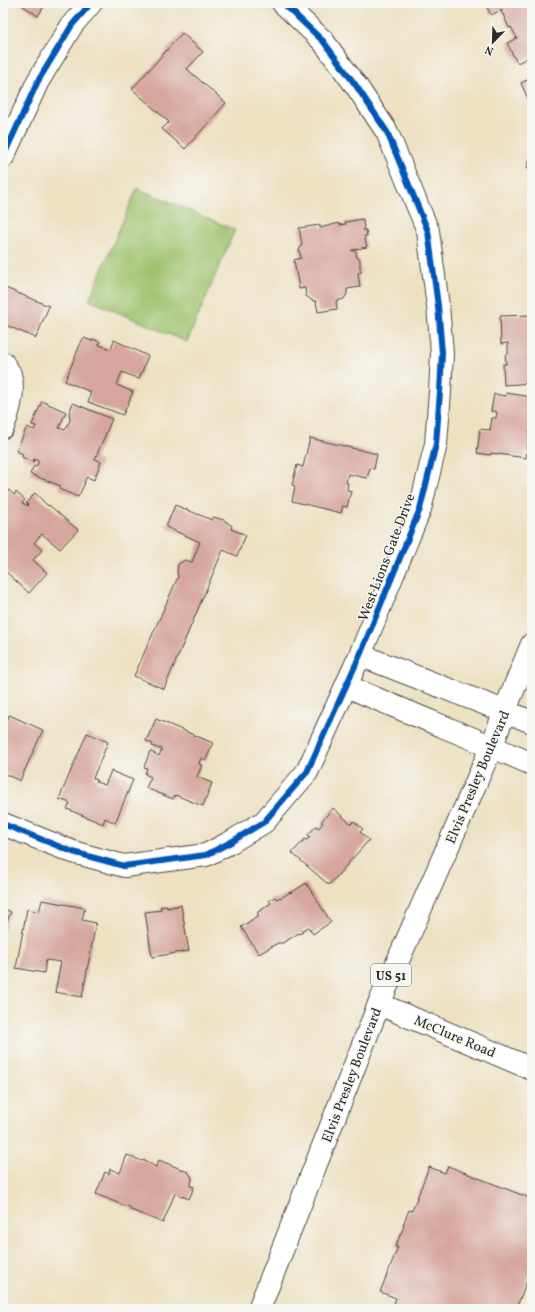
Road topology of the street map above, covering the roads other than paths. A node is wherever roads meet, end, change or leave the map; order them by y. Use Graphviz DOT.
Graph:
graph roads {
  1 [pos="91,3"];
  2 [pos="283,3"];
  3 [pos="3,157"];
  4 [pos="3,363"];
  5 [pos="3,427"];
  6 [pos="532,644"];
  7 [pos="360,655"];
  8 [pos="347,686"];
  9 [pos="505,710"];
  10 [pos="532,722"];
  11 [pos="492,746"];
  12 [pos="532,764"];
  13 [pos="3,824"];
  14 [pos="379,1004"];
  15 [pos="532,1069"];
  16 [pos="259,1309"];
  1 -- 3 [label="street"];
  2 -- 7 [label="street, West Lions Gate Drive"];
  4 -- 5 [label="street"];
  6 -- 9 [label="street, Elvis Presley Boulevard / US 51"];
  7 -- 8 [label="street, West Lions Gate Drive"];
  7 -- 9 [label="street"];
  8 -- 11 [label="street"];
  8 -- 13 [label="street, West Lions Gate Drive"];
  9 -- 10 [label="street"];
  9 -- 11 [label="street, Elvis Presley Boulevard / US 51"];
  11 -- 12 [label="street"];
  11 -- 14 [label="street, Elvis Presley Boulevard / US 51"];
  14 -- 15 [label="street, McClure Road"];
  14 -- 16 [label="street, Elvis Presley Boulevard / US 51"];
}
